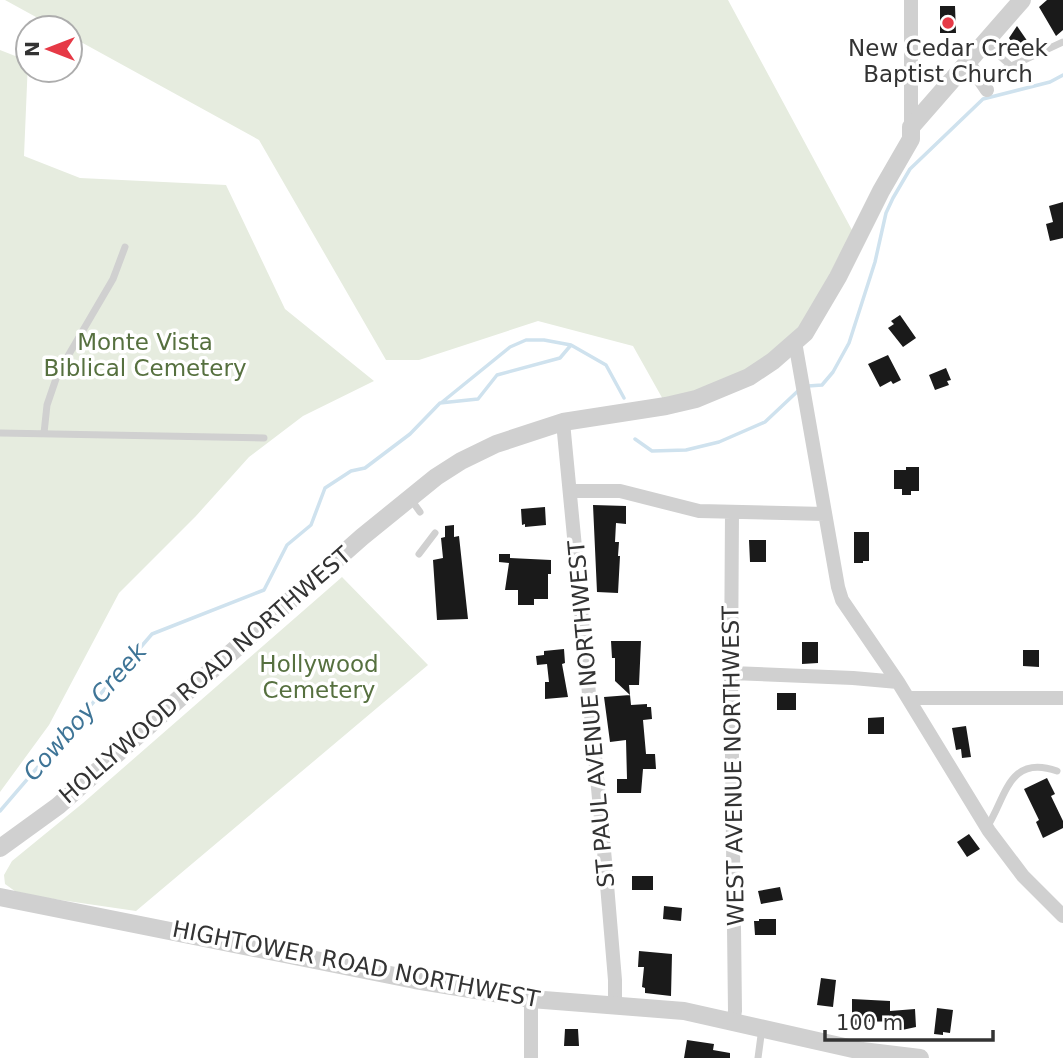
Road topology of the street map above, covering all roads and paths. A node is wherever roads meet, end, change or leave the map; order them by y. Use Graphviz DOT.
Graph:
graph roads {
  1 [pos="911,0"];
  2 [pos="1022,0"];
  3 [pos="1063,42"];
  4 [pos="985,43"];
  5 [pos="968,62"];
  6 [pos="1012,67"];
  7 [pos="984,85"];
  8 [pos="911,128"];
  9 [pos="125,247"];
  10 [pos="796,342"];
  11 [pos="563,422"];
  12 [pos="0,433"];
  13 [pos="44,433"];
  14 [pos="264,438"];
  15 [pos="570,491"];
  16 [pos="732,512"];
  17 [pos="825,514"];
  18 [pos="435,533"];
  19 [pos="419,554"];
  20 [pos="731,673"];
  21 [pos="898,682"];
  22 [pos="908,698"];
  23 [pos="1063,698"];
  24 [pos="1057,771"];
  25 [pos="987,828"];
  26 [pos="0,848"];
  27 [pos="0,897"];
  28 [pos="1063,916"];
  29 [pos="531,999"];
  30 [pos="615,1007"];
  31 [pos="733,1021"];
  32 [pos="762,1027"];
  33 [pos="531,1058"];
  34 [pos="758,1058"];
  35 [pos="920,1058"];
  1 -- 8 [label="street"];
  2 -- 4 [label="street, HOLLYWOOD ROAD NORTHWEST"];
  3 -- 6 [label="lane"];
  4 -- 5 [label="street, HOLLYWOOD ROAD NORTHWEST"];
  4 -- 6 [label="lane"];
  5 -- 7 [label="street"];
  5 -- 8 [label="street, HOLLYWOOD ROAD NORTHWEST"];
  6 -- 7 [label="lane"];
  8 -- 10 [label="street, HOLLYWOOD ROAD NORTHWEST"];
  9 -- 13 [label="lane"];
  10 -- 11 [label="street, HOLLYWOOD ROAD NORTHWEST"];
  10 -- 17 [label="street"];
  11 -- 15 [label="street, ST PAUL AVENUE NORTHWEST"];
  11 -- 26 [label="street, HOLLYWOOD ROAD NORTHWEST"];
  12 -- 13 [label="lane"];
  13 -- 14 [label="lane"];
  15 -- 16 [label="street"];
  15 -- 30 [label="street, ST PAUL AVENUE NORTHWEST"];
  16 -- 17 [label="street"];
  16 -- 20 [label="street, WEST AVENUE NORTHWEST"];
  17 -- 21 [label="street"];
  18 -- 19 [label="lane"];
  20 -- 21 [label="street"];
  20 -- 31 [label="street, WEST AVENUE NORTHWEST"];
  21 -- 22 [label="street"];
  22 -- 23 [label="street"];
  22 -- 25 [label="street"];
  24 -- 25 [label="lane"];
  25 -- 28 [label="street"];
  27 -- 29 [label="street, HIGHTOWER ROAD NORTHWEST"];
  29 -- 30 [label="street, HIGHTOWER ROAD NORTHWEST"];
  29 -- 33 [label="street"];
  30 -- 31 [label="street, HIGHTOWER ROAD NORTHWEST"];
  31 -- 32 [label="street, HIGHTOWER ROAD NORTHWEST"];
  32 -- 34 [label="lane"];
  32 -- 35 [label="street, HIGHTOWER ROAD NORTHWEST"];
}
